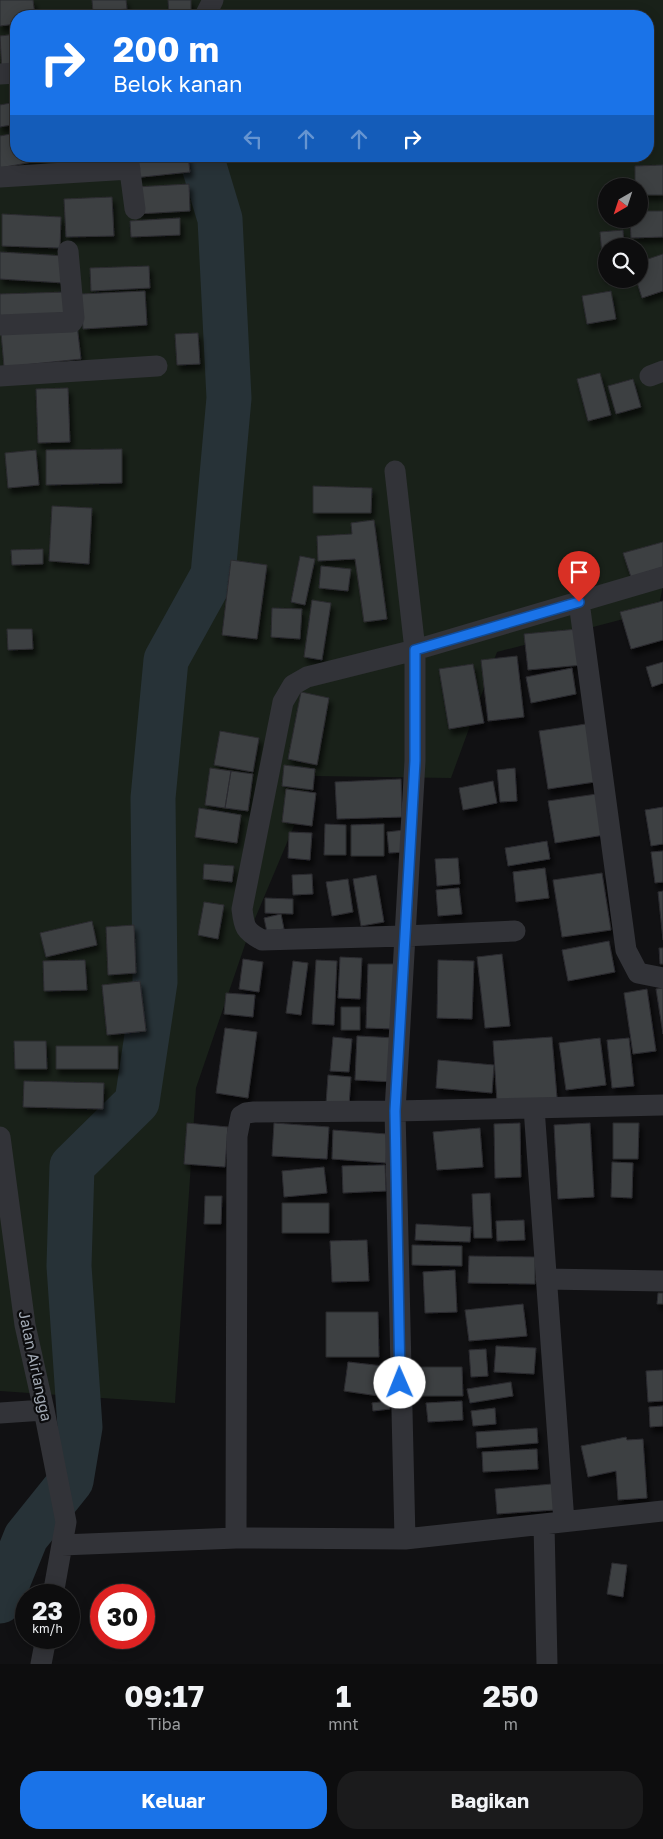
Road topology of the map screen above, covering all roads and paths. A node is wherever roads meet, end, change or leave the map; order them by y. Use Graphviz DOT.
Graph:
graph roads {
  1 [pos="129,163"];
  2 [pos="0,177"];
  3 [pos="135,209"];
  4 [pos="68,251"];
  5 [pos="0,326"];
  6 [pos="157,366"];
  7 [pos="0,376"];
  8 [pos="395,471"];
  9 [pos="663,577"];
  10 [pos="579,602"];
  11 [pos="415,650"];
  12 [pos="515,931"];
  13 [pos="404,936"];
  14 [pos="663,978"];
  15 [pos="663,1105"];
  16 [pos="534,1108"];
  17 [pos="395,1111"];
  18 [pos="0,1136"];
  19 [pos="546,1279"];
  20 [pos="663,1281"];
  21 [pos="44,1410"];
  22 [pos="0,1413"];
  23 [pos="663,1511"];
  24 [pos="554,1523"];
  25 [pos="236,1538"];
  26 [pos="404,1539"];
  27 [pos="62,1545"];
  28 [pos="55,1584"];
  29 [pos="44,1649"];
  30 [pos="41,1664"];
  31 [pos="546,1664"];
  1 -- 2 [label="street"];
  1 -- 3 [label="street"];
  4 -- 5 [label="street"];
  6 -- 7 [label="street"];
  8 -- 11 [label="street"];
  9 -- 10 [label="street"];
  10 -- 11 [label="street"];
  10 -- 14 [label="street"];
  11 -- 13 [label="street"];
  11 -- 13 [label="street"];
  12 -- 13 [label="street"];
  13 -- 17 [label="street"];
  15 -- 16 [label="street"];
  16 -- 17 [label="street"];
  16 -- 19 [label="street"];
  17 -- 25 [label="street"];
  17 -- 26 [label="street"];
  18 -- 21 [label="street, Jalan Airlangga"];
  19 -- 20 [label="street"];
  19 -- 24 [label="street"];
  21 -- 22 [label="street"];
  21 -- 27 [label="street, Jalan Airlangga"];
  23 -- 24 [label="street"];
  24 -- 26 [label="street"];
  24 -- 31 [label="street"];
  25 -- 26 [label="street"];
  25 -- 27 [label="street"];
  27 -- 28 [label="street, Jalan Airlangga"];
  29 -- 30 [label="street"];
}
